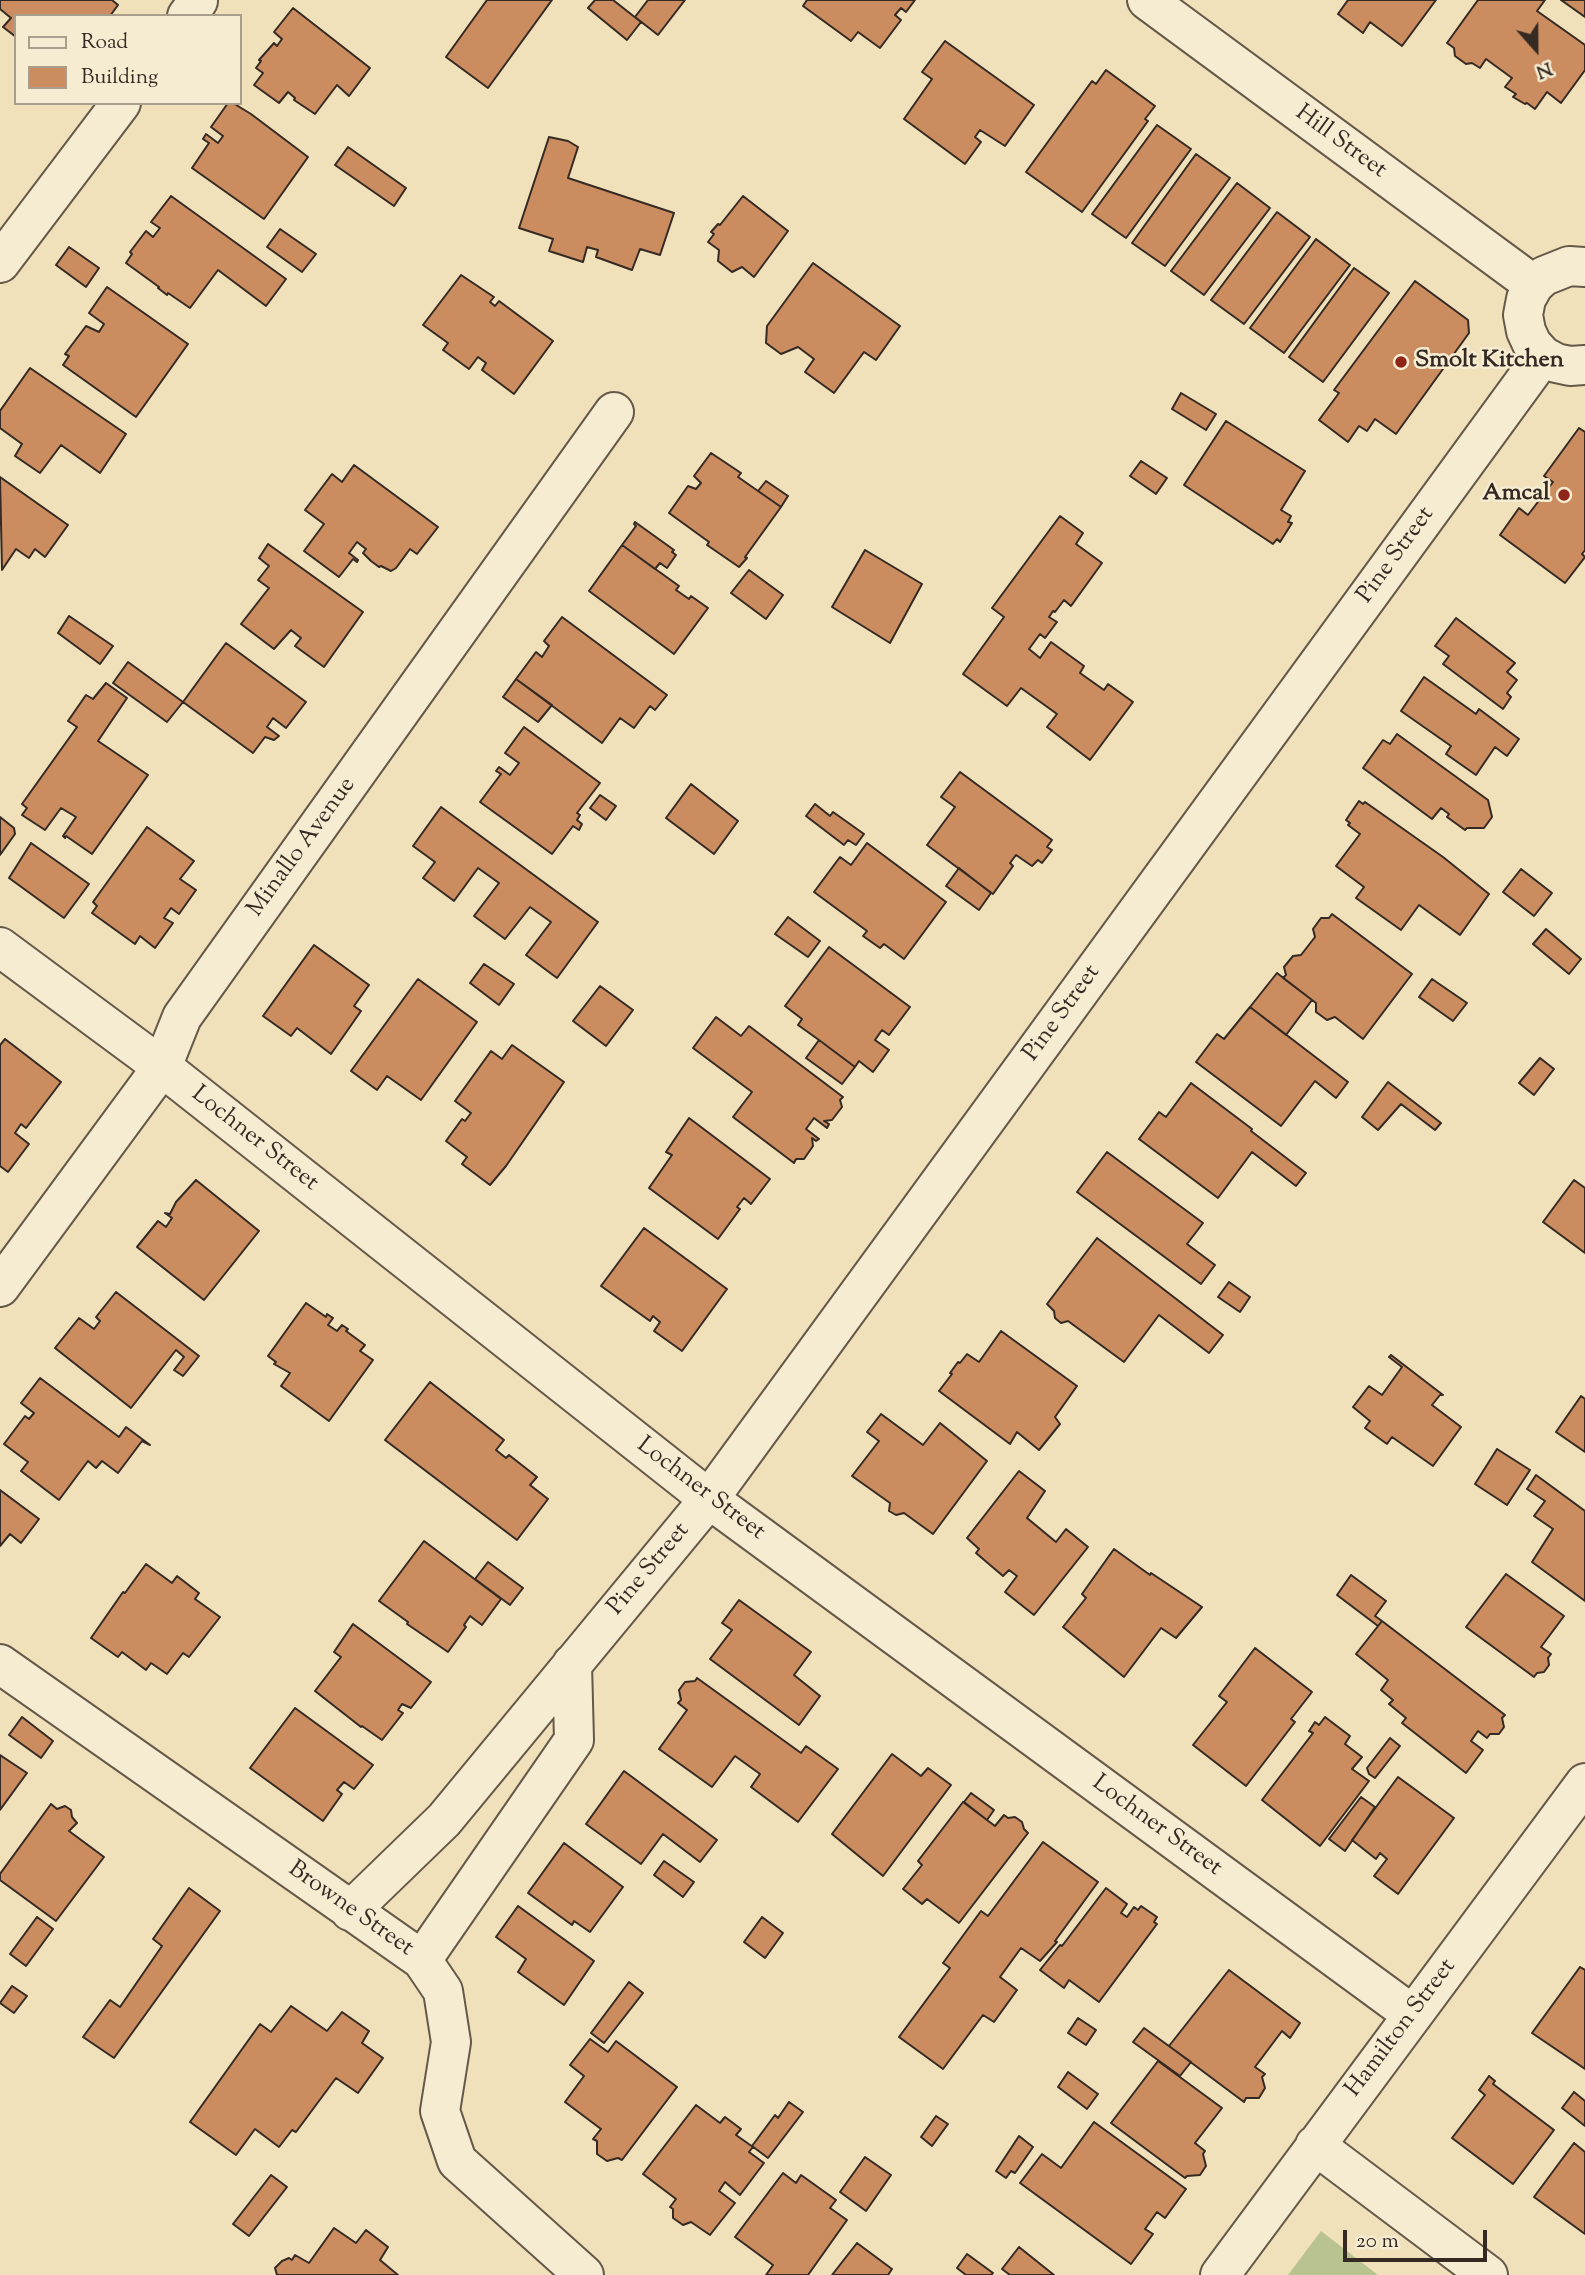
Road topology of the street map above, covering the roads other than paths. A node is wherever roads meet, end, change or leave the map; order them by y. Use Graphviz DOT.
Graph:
graph roads {
  1 [pos="1147,0"];
  2 [pos="119,105"];
  3 [pos="0,263"];
  4 [pos="1585,267"];
  5 [pos="1534,285"];
  6 [pos="1543,356"];
  7 [pos="1585,365"];
  8 [pos="614,412"];
  9 [pos="0,947"];
  10 [pos="162,1067"];
  11 [pos="0,1287"];
  12 [pos="709,1499"];
  13 [pos="0,1664"];
  14 [pos="572,1664"];
  15 [pos="1585,1783"];
  16 [pos="350,1911"];
  17 [pos="422,1960"];
  18 [pos="1413,2015"];
  19 [pos="1315,2145"];
  20 [pos="584,2275"];
  21 [pos="1220,2275"];
  22 [pos="1488,2275"];
  1 -- 5 [label="street, Hill Street"];
  2 -- 3 [label="street"];
  4 -- 5 [label="street"];
  5 -- 6 [label="street"];
  6 -- 7 [label="street"];
  6 -- 12 [label="street, Pine Street"];
  8 -- 10 [label="street, Minallo Avenue"];
  9 -- 10 [label="street, Lochner Street"];
  10 -- 11 [label="street, Minallo Avenue"];
  10 -- 12 [label="street, Lochner Street"];
  12 -- 14 [label="street, Pine Street"];
  12 -- 18 [label="street, Lochner Street"];
  13 -- 16 [label="street, Browne Street"];
  14 -- 16 [label="street, Pine Street"];
  14 -- 17 [label="street"];
  15 -- 18 [label="street, Hamilton Street"];
  16 -- 17 [label="street, Browne Street"];
  17 -- 20 [label="street, Browne Street"];
  18 -- 19 [label="street, Hamilton Street"];
  19 -- 21 [label="street, Hamilton Street"];
  19 -- 22 [label="street"];
}
